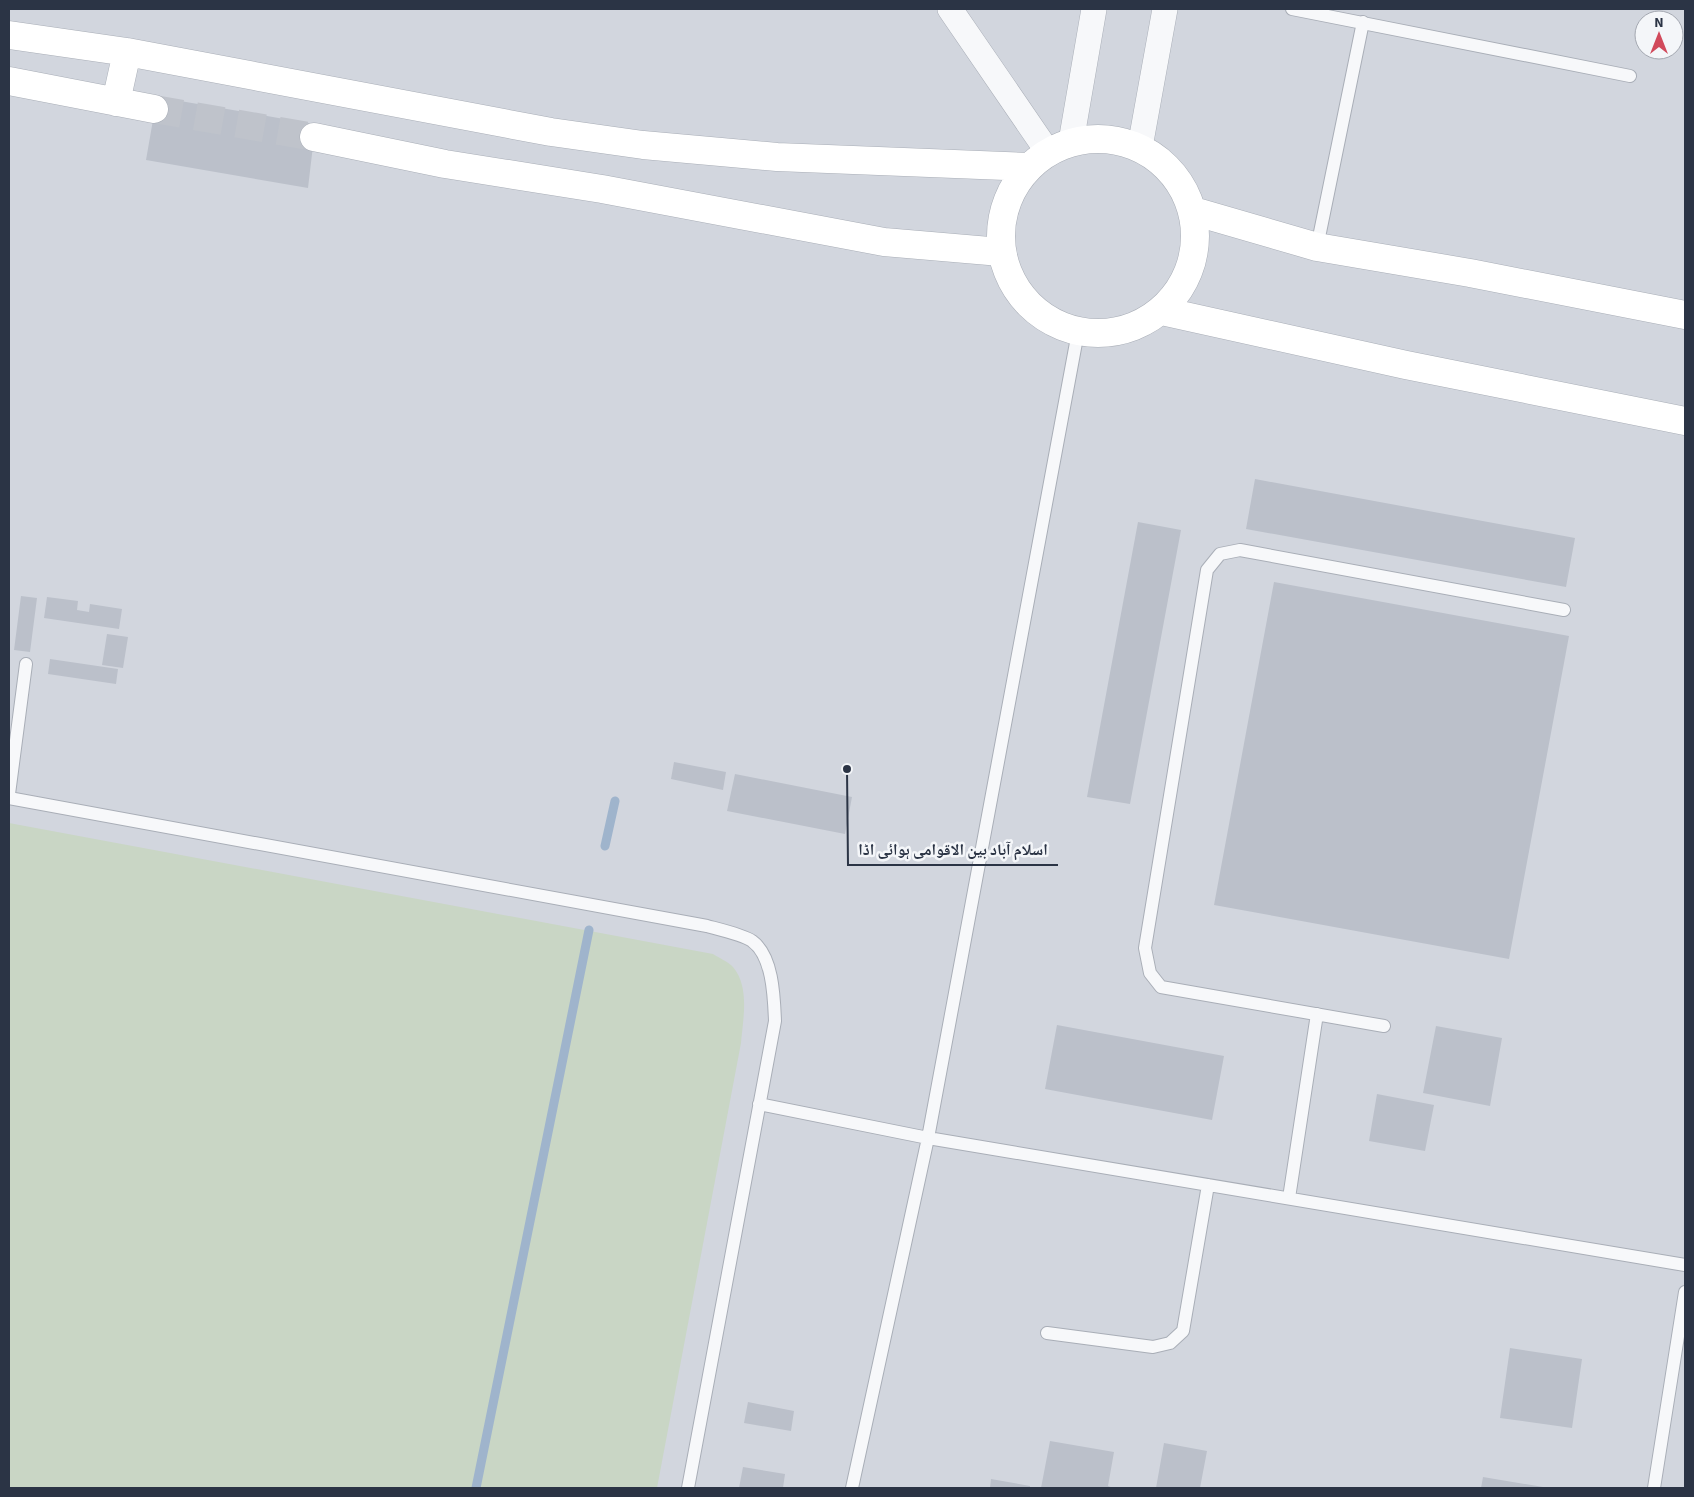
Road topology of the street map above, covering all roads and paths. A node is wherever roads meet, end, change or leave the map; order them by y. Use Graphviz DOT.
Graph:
graph roads {
  1 [pos="950,9"];
  2 [pos="1094,9"];
  3 [pos="1165,9"];
  4 [pos="1292,9"];
  5 [pos="1362,22"];
  6 [pos="9,34"];
  7 [pos="127,52"];
  8 [pos="1630,76"];
  9 [pos="9,81"];
  10 [pos="116,102"];
  11 [pos="154,109"];
  12 [pos="314,137"];
  13 [pos="1140,147"];
  14 [pos="1049,154"];
  15 [pos="1193,211"];
  16 [pos="1317,247"];
  17 [pos="1001,252"];
  18 [pos="1162,310"];
  19 [pos="1685,315"];
  20 [pos="1078,332"];
  21 [pos="1685,422"];
  22 [pos="1564,610"];
  23 [pos="26,664"];
  24 [pos="9,794"];
  25 [pos="9,798"];
  26 [pos="1317,1014"];
  27 [pos="1384,1026"];
  28 [pos="759,1104"];
  29 [pos="928,1138"];
  30 [pos="1208,1185"];
  31 [pos="1289,1198"];
  32 [pos="1685,1265"];
  33 [pos="1685,1292"];
  34 [pos="1047,1333"];
  35 [pos="688,1488"];
  36 [pos="852,1488"];
  37 [pos="1654,1488"];
  1 -- 14 [label="street"];
  2 -- 14 [label="street"];
  3 -- 13 [label="street"];
  4 -- 5 [label="lane"];
  5 -- 8 [label="lane"];
  5 -- 16 [label="lane"];
  6 -- 7 [label="street"];
  7 -- 10 [label="street"];
  7 -- 14 [label="street"];
  9 -- 10 [label="street"];
  10 -- 11 [label="street"];
  12 -- 17 [label="street"];
  13 -- 14 [label="street"];
  13 -- 15 [label="street"];
  14 -- 17 [label="street"];
  15 -- 16 [label="street"];
  15 -- 18 [label="street"];
  16 -- 19 [label="street"];
  17 -- 20 [label="street"];
  18 -- 20 [label="street"];
  18 -- 21 [label="street"];
  20 -- 29 [label="lane"];
  22 -- 26 [label="lane"];
  23 -- 24 [label="lane"];
  25 -- 28 [label="lane"];
  26 -- 27 [label="lane"];
  26 -- 31 [label="lane"];
  28 -- 29 [label="lane"];
  28 -- 35 [label="lane"];
  29 -- 30 [label="lane"];
  29 -- 36 [label="lane"];
  30 -- 31 [label="lane"];
  30 -- 34 [label="lane"];
  31 -- 32 [label="lane"];
  33 -- 37 [label="lane"];
}
